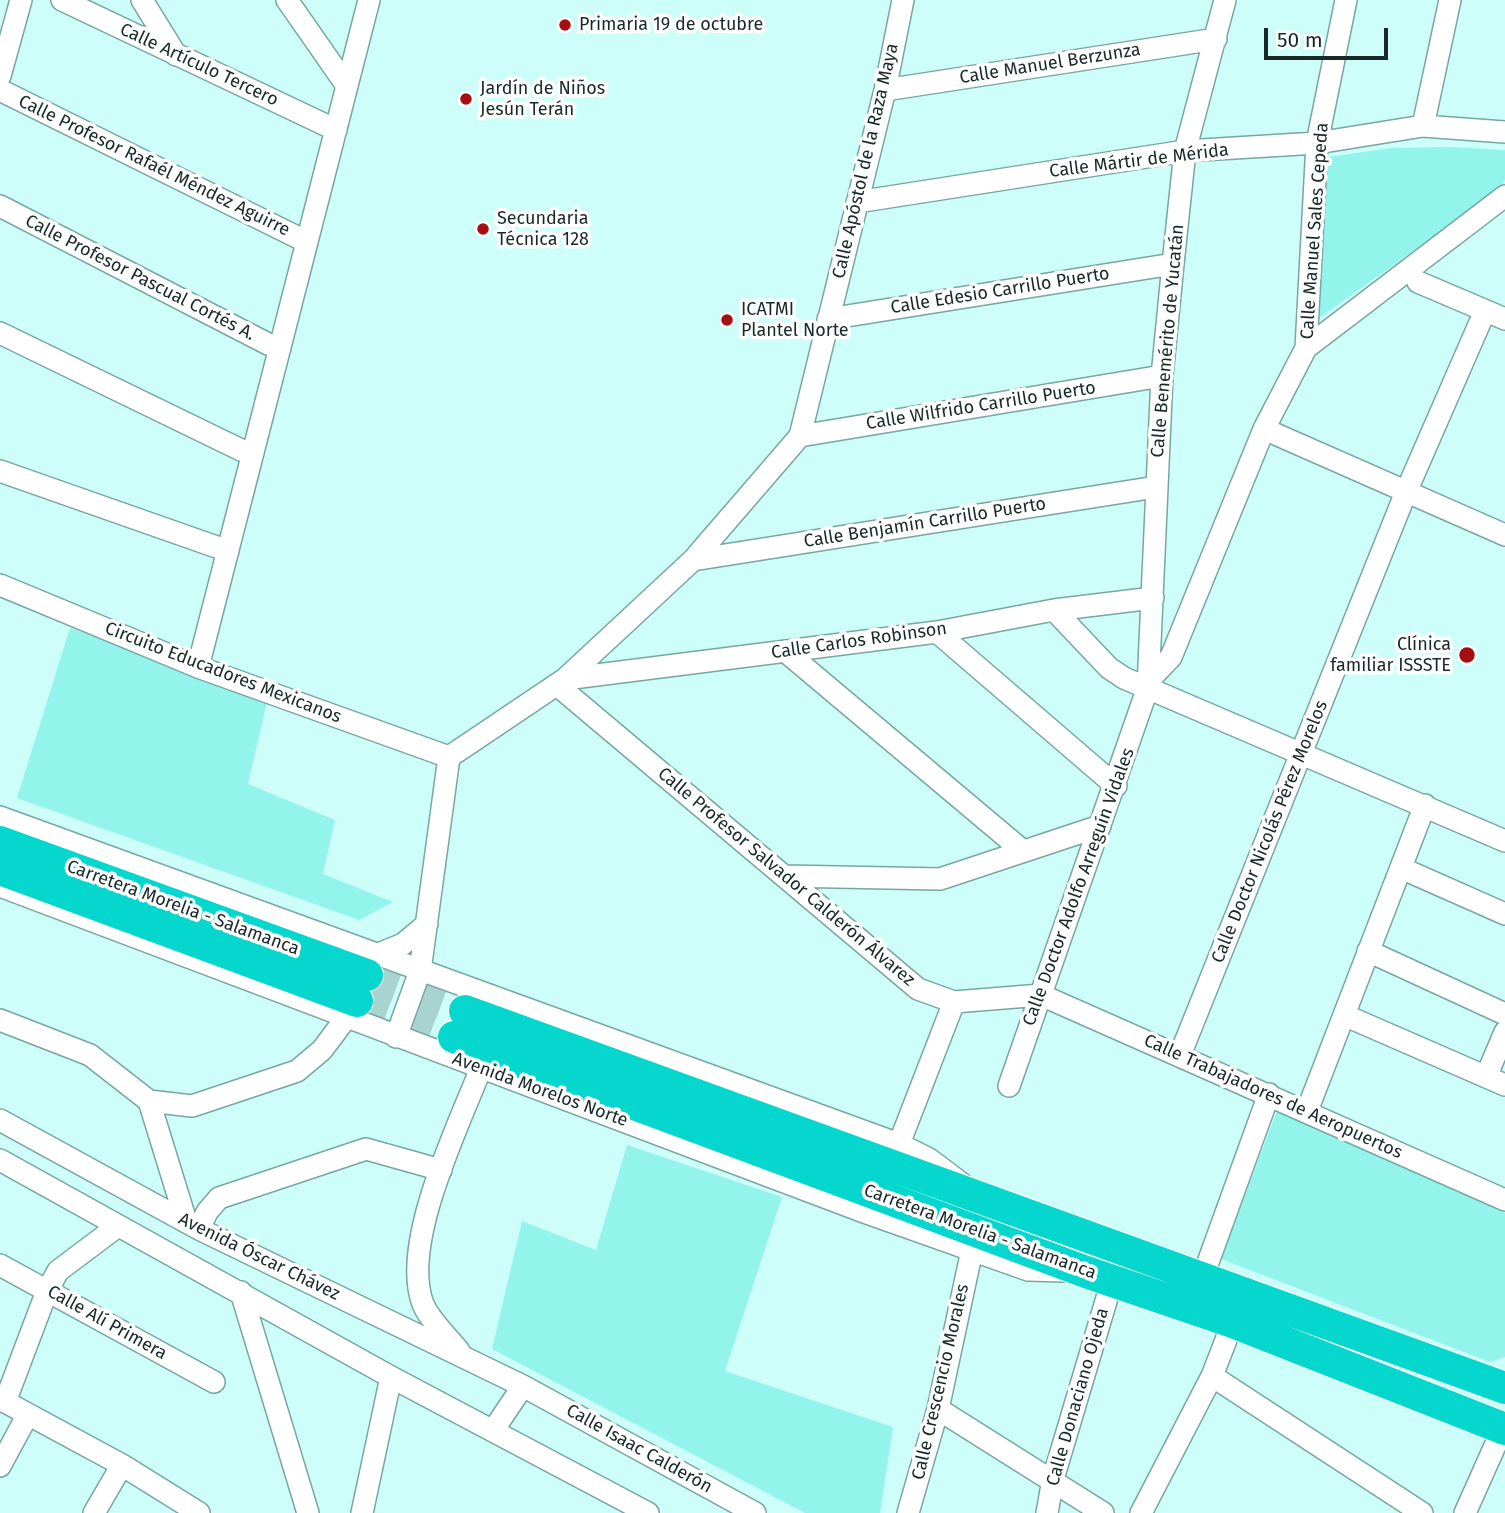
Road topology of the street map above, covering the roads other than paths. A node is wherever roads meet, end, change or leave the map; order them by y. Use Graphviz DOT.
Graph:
graph roads {
  1 [pos="21,0"];
  2 [pos="62,0"];
  3 [pos="142,0"];
  4 [pos="287,0"];
  5 [pos="369,0"];
  6 [pos="903,0"];
  7 [pos="1225,0"];
  8 [pos="1346,0"];
  9 [pos="1450,0"];
  10 [pos="1216,39"];
  11 [pos="176,55"];
  12 [pos="0,76"];
  13 [pos="347,86"];
  14 [pos="0,89"];
  15 [pos="885,90"];
  16 [pos="1423,126"];
  17 [pos="336,130"];
  18 [pos="1505,132"];
  19 [pos="1317,143"];
  20 [pos="1185,151"];
  21 [pos="1505,196"];
  22 [pos="857,202"];
  23 [pos="0,206"];
  24 [pos="307,242"];
  25 [pos="1172,264"];
  26 [pos="1418,282"];
  27 [pos="1485,311"];
  28 [pos="828,319"];
  29 [pos="1505,319"];
  30 [pos="0,333"];
  31 [pos="280,348"];
  32 [pos="1306,348"];
  33 [pos="1162,376"];
  34 [pos="1264,429"];
  35 [pos="800,436"];
  36 [pos="253,453"];
  37 [pos="0,471"];
  38 [pos="1156,487"];
  39 [pos="1406,492"];
  40 [pos="1505,536"];
  41 [pos="228,551"];
  42 [pos="693,559"];
  43 [pos="0,586"];
  44 [pos="1153,598"];
  45 [pos="1054,610"];
  46 [pos="937,632"];
  47 [pos="785,651"];
  48 [pos="198,667"];
  49 [pos="561,682"];
  50 [pos="1149,683"];
  51 [pos="1301,753"];
  52 [pos="449,757"];
  53 [pos="1116,786"];
  54 [pos="1425,805"];
  55 [pos="0,817"];
  56 [pos="1100,826"];
  57 [pos="1505,841"];
  58 [pos="0,842"];
  59 [pos="1023,852"];
  60 [pos="1401,868"];
  61 [pos="0,869"];
  62 [pos="785,876"];
  63 [pos="0,886"];
  64 [pos="1505,914"];
  65 [pos="427,924"];
  66 [pos="1368,951"];
  67 [pos="420,971"];
  68 [pos="361,987"];
  69 [pos="1041,995"];
  70 [pos="954,1002"];
  71 [pos="1505,1014"];
  72 [pos="1344,1015"];
  73 [pos="0,1020"];
  74 [pos="1505,1032"];
  75 [pos="396,1037"];
  76 [pos="1180,1055"];
  77 [pos="481,1068"];
  78 [pos="1495,1081"];
  79 [pos="1009,1086"];
  80 [pos="1269,1094"];
  81 [pos="149,1101"];
  82 [pos="1307,1111"];
  83 [pos="0,1119"];
  84 [pos="899,1144"];
  85 [pos="0,1160"];
  86 [pos="441,1170"];
  87 [pos="1505,1200"];
  88 [pos="985,1201"];
  89 [pos="193,1225"];
  90 [pos="118,1226"];
  91 [pos="972,1250"];
  92 [pos="0,1265"];
  93 [pos="1099,1276"];
  94 [pos="1202,1279"];
  95 [pos="47,1291"];
  96 [pos="242,1292"];
  97 [pos="1233,1322"];
  98 [pos="463,1356"];
  99 [pos="391,1377"];
  100 [pos="1212,1377"];
  101 [pos="214,1382"];
  102 [pos="523,1386"];
  103 [pos="1505,1388"];
  104 [pos="2,1401"];
  105 [pos="938,1409"];
  106 [pos="27,1416"];
  107 [pos="1504,1428"];
  108 [pos="494,1429"];
  109 [pos="121,1465"];
  110 [pos="0,1466"];
  111 [pos="1053,1479"];
  112 [pos="94,1513"];
  113 [pos="199,1513"];
  114 [pos="308,1513"];
  115 [pos="362,1513"];
  116 [pos="648,1513"];
  117 [pos="755,1513"];
  118 [pos="908,1513"];
  119 [pos="1047,1513"];
  120 [pos="1103,1513"];
  121 [pos="1140,1513"];
  122 [pos="1422,1513"];
  123 [pos="1465,1513"];
  1 -- 12 [label="street"];
  2 -- 11 [label="street, Calle Artículo Tercero"];
  3 -- 11 [label="street"];
  4 -- 13 [label="street"];
  5 -- 13 [label="street"];
  6 -- 15 [label="street, Calle Apóstol de la Raza Maya"];
  7 -- 10 [label="street, Calle Benemérito de Yucatán"];
  8 -- 19 [label="street, Calle Manuel Sales Cepeda"];
  9 -- 16 [label="street"];
  10 -- 15 [label="street, Calle Manuel Berzunza"];
  10 -- 20 [label="street, Calle Benemérito de Yucatán"];
  11 -- 17 [label="street, Calle Artículo Tercero"];
  13 -- 17 [label="street"];
  14 -- 24 [label="street, Calle Profesor Rafaél Méndez Aguirre"];
  15 -- 22 [label="street, Calle Apóstol de la Raza Maya"];
  16 -- 18 [label="street, Calle Mártir de Mérida"];
  16 -- 19 [label="street, Calle Mártir de Mérida"];
  17 -- 24 [label="street"];
  19 -- 20 [label="street, Calle Mártir de Mérida"];
  19 -- 32 [label="street, Calle Manuel Sales Cepeda"];
  20 -- 22 [label="street, Calle Mártir de Mérida"];
  20 -- 25 [label="street, Calle Benemérito de Yucatán"];
  21 -- 32 [label="street"];
  22 -- 28 [label="street, Calle Apóstol de la Raza Maya"];
  23 -- 31 [label="street, Calle Profesor Pascual Cortés A."];
  24 -- 31 [label="street"];
  25 -- 28 [label="street, Calle Edesio Carrillo Puerto"];
  25 -- 33 [label="street, Calle Benemérito de Yucatán"];
  26 -- 27 [label="street"];
  27 -- 29 [label="street"];
  27 -- 39 [label="street, Calle Doctor Nicolás Pérez Morelos"];
  28 -- 35 [label="street, Calle Apóstol de la Raza Maya"];
  30 -- 36 [label="street"];
  31 -- 36 [label="street"];
  32 -- 34 [label="street, Calle Manuel Sales Cepeda"];
  33 -- 35 [label="street, Calle Wilfrido Carrillo Puerto"];
  33 -- 38 [label="street, Calle Benemérito de Yucatán"];
  34 -- 39 [label="street"];
  34 -- 50 [label="street, Calle Manuel Sales Cepeda"];
  35 -- 42 [label="street, Calle Apóstol de la Raza Maya"];
  36 -- 41 [label="street"];
  37 -- 41 [label="street"];
  38 -- 42 [label="street, Calle Benjamín Carrillo Puerto"];
  38 -- 44 [label="street, Calle Benemérito de Yucatán"];
  39 -- 40 [label="street"];
  39 -- 51 [label="street, Calle Doctor Nicolás Pérez Morelos"];
  41 -- 48 [label="street"];
  42 -- 49 [label="street, Calle Apóstol de la Raza Maya"];
  43 -- 48 [label="street, Circuito Educadores Mexicanos"];
  44 -- 45 [label="street, Calle Carlos Robinson"];
  44 -- 50 [label="street, Calle Benemérito de Yucatán"];
  45 -- 46 [label="street, Calle Carlos Robinson"];
  45 -- 50 [label="street"];
  46 -- 47 [label="street, Calle Carlos Robinson"];
  46 -- 53 [label="street"];
  47 -- 49 [label="street, Calle Carlos Robinson"];
  47 -- 59 [label="street"];
  48 -- 52 [label="street, Circuito Educadores Mexicanos"];
  49 -- 52 [label="street, Calle Apóstol de la Raza Maya"];
  49 -- 62 [label="street, Calle Profesor Salvador Calderón Álvarez"];
  50 -- 51 [label="street"];
  50 -- 53 [label="street, Calle Doctor Adolfo Arreguín Vidales"];
  51 -- 54 [label="street"];
  51 -- 76 [label="street, Calle Doctor Nicolás Pérez Morelos"];
  52 -- 65 [label="street"];
  53 -- 56 [label="street, Calle Doctor Adolfo Arreguín Vidales"];
  54 -- 57 [label="street"];
  54 -- 60 [label="street"];
  55 -- 68 [label="street, Avenida Morelos Norte"];
  56 -- 59 [label="street"];
  56 -- 69 [label="street, Calle Doctor Adolfo Arreguín Vidales"];
  58 -- 68 [label="highway, Carretera Morelia - Salamanca"];
  59 -- 62 [label="street"];
  60 -- 64 [label="street"];
  60 -- 66 [label="street"];
  61 -- 68 [label="highway, Carretera Morelia - Salamanca"];
  62 -- 70 [label="street, Calle Profesor Salvador Calderón Álvarez"];
  63 -- 68 [label="street, Avenida Morelos Norte"];
  65 -- 67 [label="street"];
  65 -- 68 [label="street"];
  66 -- 71 [label="street"];
  66 -- 72 [label="street"];
  67 -- 68 [label="street, Avenida Morelos Norte"];
  67 -- 75 [label="street"];
  67 -- 84 [label="street, Avenida Morelos Norte"];
  68 -- 75 [label="street, Avenida Morelos Norte"];
  68 -- 81 [label="street"];
  69 -- 70 [label="street, Calle Profesor Salvador Calderón Álvarez"];
  69 -- 76 [label="street, Calle Trabajadores de Aeropuertos"];
  69 -- 79 [label="street, Calle Doctor Adolfo Arreguín Vidales"];
  70 -- 84 [label="street"];
  72 -- 78 [label="street"];
  72 -- 82 [label="street"];
  73 -- 81 [label="street"];
  74 -- 78 [label="street"];
  75 -- 77 [label="street, Avenida Morelos Norte"];
  76 -- 80 [label="street, Calle Trabajadores de Aeropuertos"];
  77 -- 86 [label="street"];
  77 -- 91 [label="street, Avenida Morelos Norte"];
  80 -- 82 [label="street, Calle Trabajadores de Aeropuertos"];
  80 -- 94 [label="street"];
  81 -- 89 [label="street"];
  82 -- 87 [label="street, Calle Trabajadores de Aeropuertos"];
  83 -- 89 [label="street, Avenida Óscar Chávez"];
  84 -- 88 [label="street, Avenida Morelos Norte"];
  85 -- 90 [label="street, Avenida Óscar Chávez"];
  86 -- 89 [label="street"];
  86 -- 98 [label="street"];
  88 -- 93 [label="highway, Carretera Morelia - Salamanca"];
  88 -- 94 [label="highway, Carretera Morelia - Salamanca"];
  89 -- 98 [label="street, Avenida Óscar Chávez"];
  90 -- 95 [label="street"];
  90 -- 96 [label="street, Avenida Óscar Chávez"];
  91 -- 93 [label="street, Avenida Morelos Norte"];
  91 -- 105 [label="street, Calle Crescencio Morales"];
  92 -- 95 [label="street, Calle Alí Primera"];
  93 -- 97 [label="highway, Carretera Morelia - Salamanca"];
  93 -- 111 [label="street, Calle Donaciano Ojeda"];
  94 -- 103 [label="highway, Carretera Morelia - Salamanca"];
  95 -- 101 [label="street, Calle Alí Primera"];
  95 -- 104 [label="street"];
  96 -- 99 [label="street, Avenida Óscar Chávez"];
  96 -- 114 [label="street"];
  97 -- 100 [label="street"];
  97 -- 107 [label="highway, Carretera Morelia - Salamanca"];
  98 -- 102 [label="street, Avenida Óscar Chávez"];
  99 -- 108 [label="street, Avenida Óscar Chávez"];
  99 -- 115 [label="street"];
  100 -- 121 [label="street"];
  100 -- 122 [label="street"];
  102 -- 108 [label="street"];
  102 -- 117 [label="street, Calle Isaac Calderón"];
  104 -- 106 [label="street"];
  105 -- 111 [label="street"];
  105 -- 118 [label="street, Calle Crescencio Morales"];
  106 -- 109 [label="street"];
  106 -- 110 [label="street"];
  107 -- 123 [label="street"];
  108 -- 116 [label="street"];
  109 -- 112 [label="street"];
  109 -- 113 [label="street"];
  111 -- 119 [label="street, Calle Donaciano Ojeda"];
  111 -- 120 [label="street"];
}
